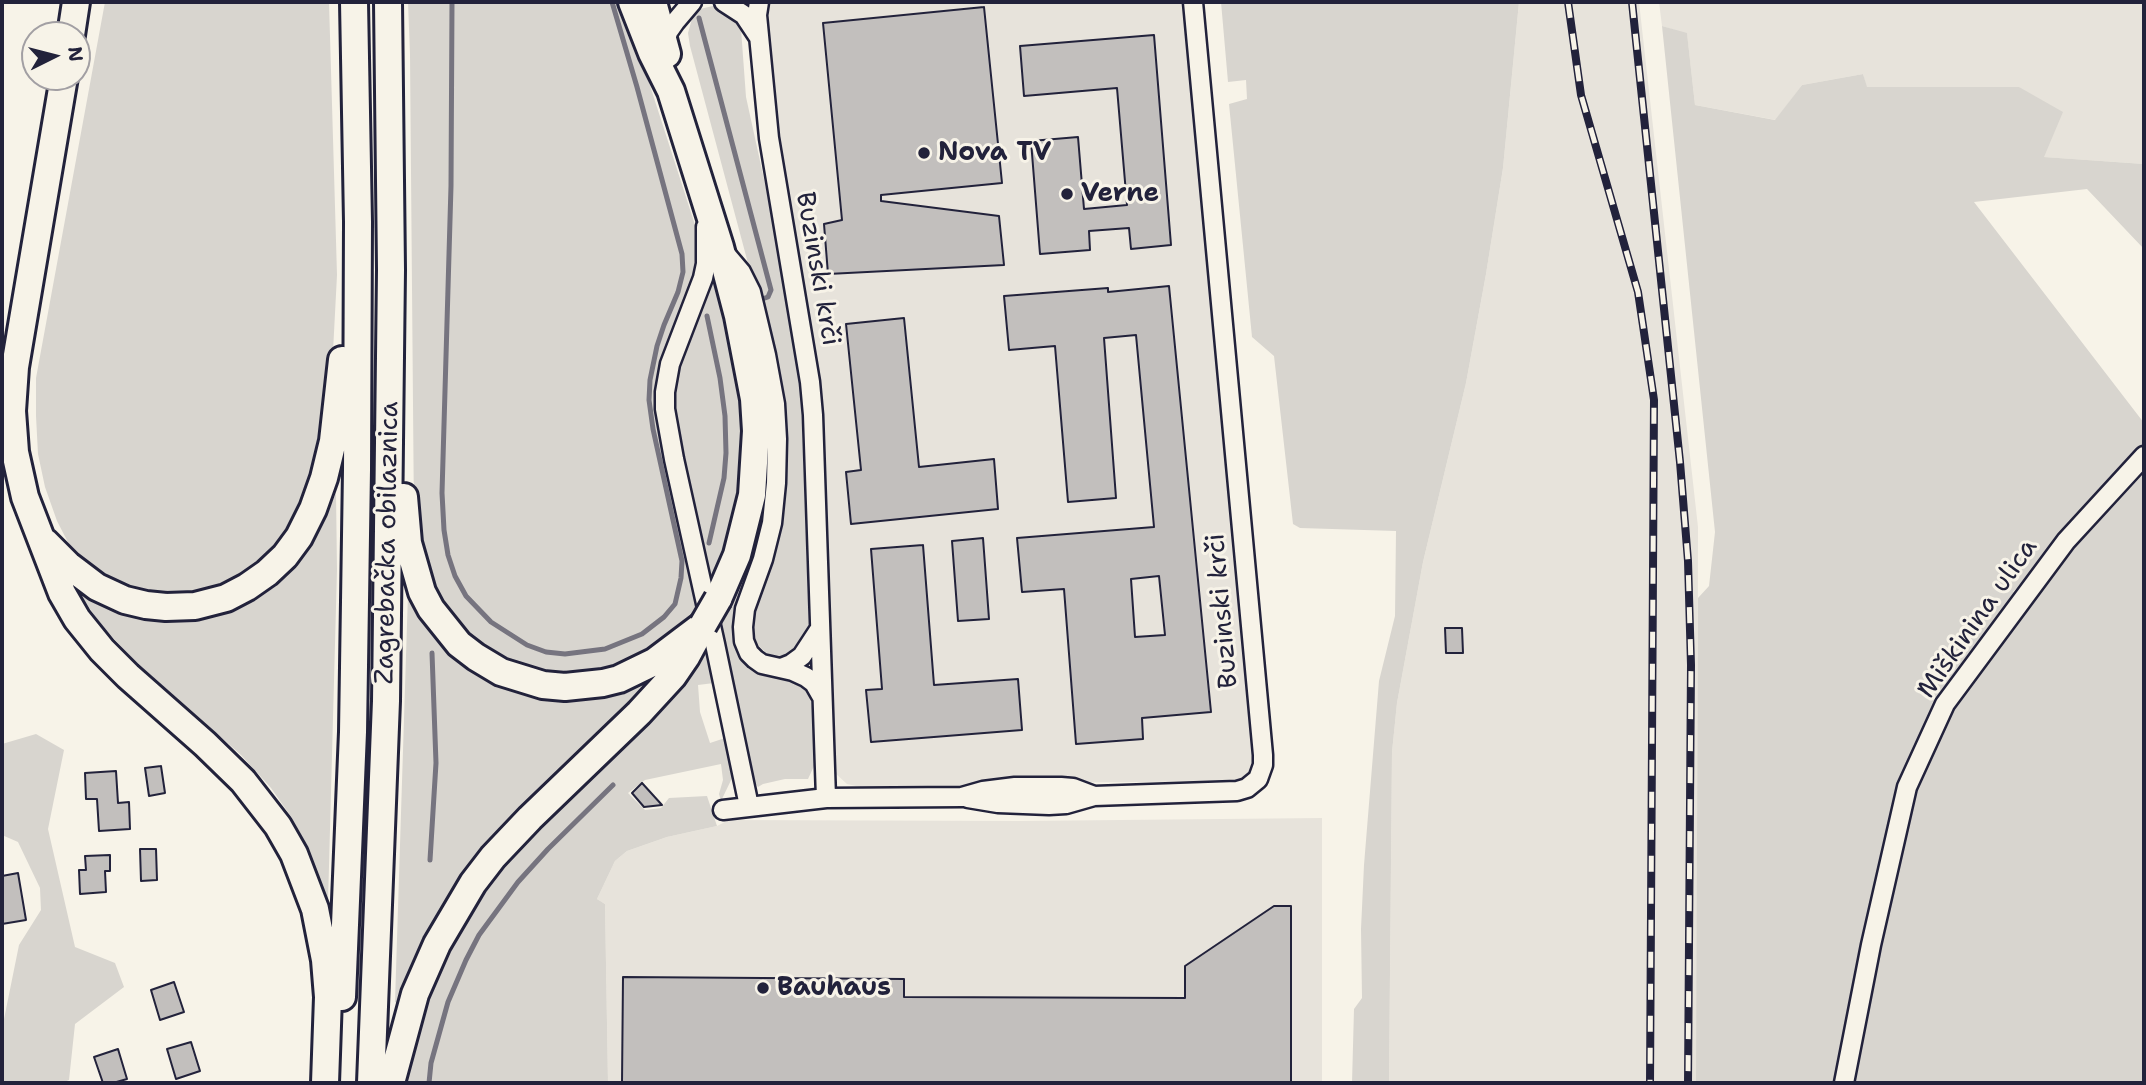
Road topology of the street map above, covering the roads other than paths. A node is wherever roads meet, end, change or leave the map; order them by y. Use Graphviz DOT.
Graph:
graph roads {
  1 [pos="76,2"];
  2 [pos="354,2"];
  3 [pos="388,2"];
  4 [pos="632,2"];
  5 [pos="692,2"];
  6 [pos="724,2"];
  7 [pos="758,2"];
  8 [pos="1193,2"];
  9 [pos="657,7"];
  10 [pos="73,21"];
  11 [pos="759,37"];
  12 [pos="665,45"];
  13 [pos="62,91"];
  14 [pos="671,91"];
  15 [pos="704,197"];
  16 [pos="358,222"];
  17 [pos="720,247"];
  18 [pos="391,270"];
  19 [pos="2144,456"];
  20 [pos="36,529"];
  21 [pos="703,625"];
  22 [pos="819,629"];
  23 [pos="781,668"];
  24 [pos="822,697"];
  25 [pos="826,798"];
  26 [pos="749,806"];
  27 [pos="723,810"];
  28 [pos="325,1083"];
  29 [pos="339,1083"];
  30 [pos="371,1083"];
  31 [pos="391,1083"];
  32 [pos="1844,1083"];
  1 -- 10 [label="highway"];
  2 -- 16 [label="highway, Zagrebačka obilaznica"];
  3 -- 18 [label="highway, Zagrebačka obilaznica"];
  4 -- 14 [label="highway"];
  5 -- 12 [label="street"];
  6 -- 11 [label="street"];
  7 -- 11 [label="street, Buzinski krči"];
  8 -- 25 [label="street, Buzinski krči"];
  9 -- 12 [label="highway"];
  11 -- 22 [label="street, Buzinski krči"];
  12 -- 14 [label="highway"];
  13 -- 20 [label="highway"];
  14 -- 15 [label="highway"];
  15 -- 17 [label="highway"];
  15 -- 26 [label="street"];
  16 -- 20 [label="highway"];
  16 -- 29 [label="highway, Zagrebačka obilaznica"];
  17 -- 21 [label="highway, bridge"];
  17 -- 23 [label="street"];
  18 -- 21 [label="highway"];
  18 -- 30 [label="highway, Zagrebačka obilaznica"];
  19 -- 32 [label="street, Miškinina ulica"];
  20 -- 28 [label="highway"];
  21 -- 31 [label="highway"];
  22 -- 23 [label="street"];
  22 -- 24 [label="street, Buzinski krči"];
  23 -- 24 [label="street"];
  24 -- 25 [label="street, Buzinski krči"];
  25 -- 26 [label="street, Buzinski krči"];
  26 -- 27 [label="street, Buzinski krči"];
}
